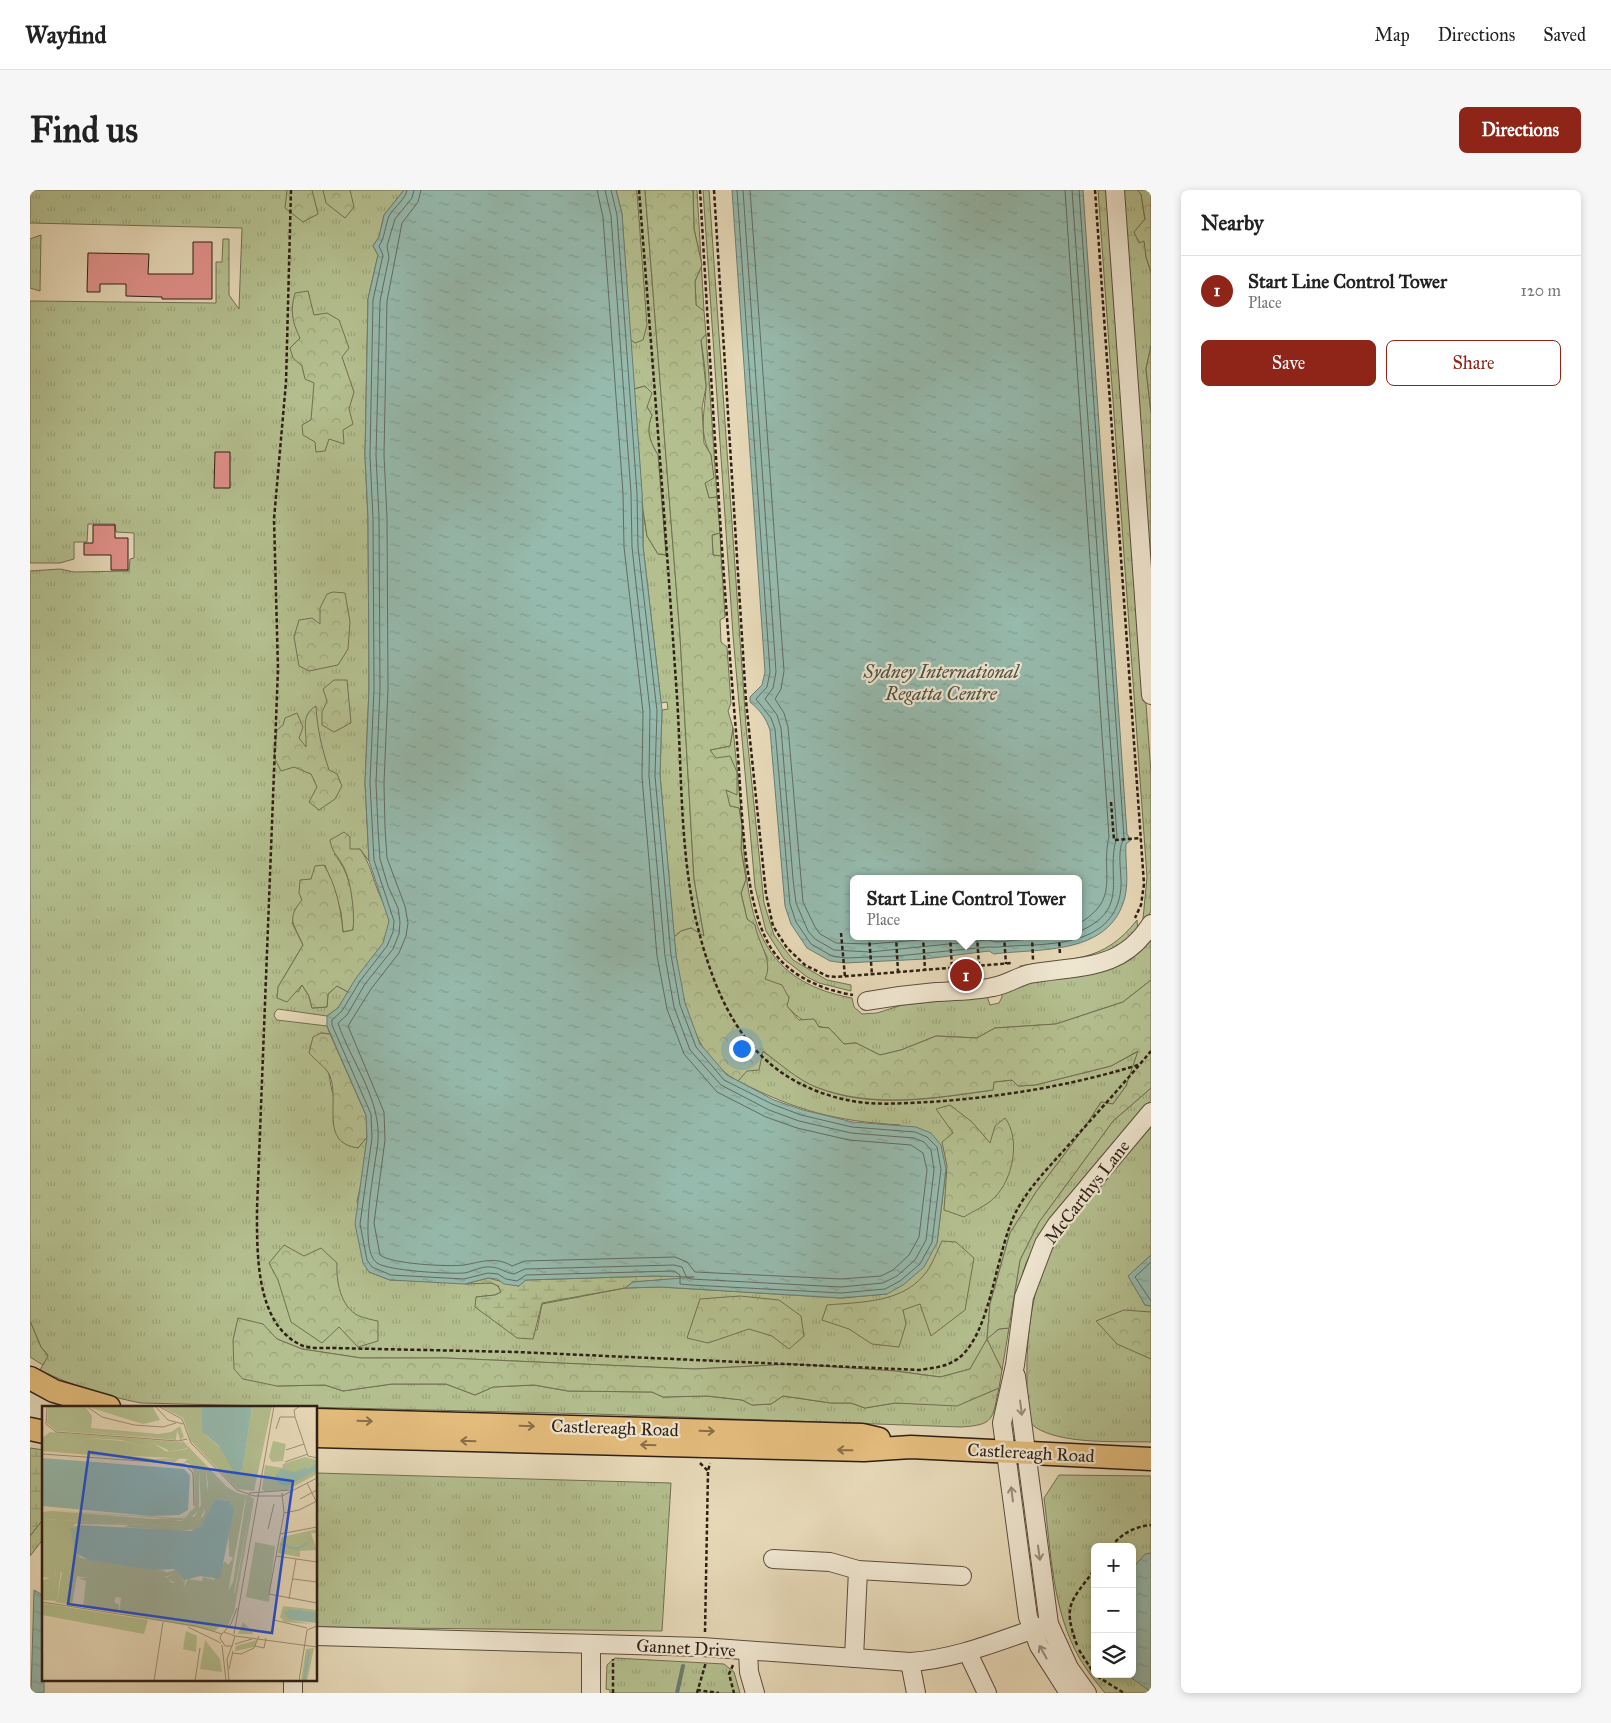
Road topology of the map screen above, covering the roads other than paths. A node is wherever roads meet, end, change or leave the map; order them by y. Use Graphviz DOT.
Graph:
graph roads {
  1 [pos="1115,190"];
  2 [pos="1151,695"];
  3 [pos="1151,924"];
  4 [pos="867,1001"];
  5 [pos="1151,1112"];
  6 [pos="30,1378"];
  7 [pos="106,1406"];
  8 [pos="318,1420"];
  9 [pos="318,1436"];
  10 [pos="912,1447"];
  11 [pos="1016,1452"];
  12 [pos="1151,1459"];
  13 [pos="773,1559"];
  14 [pos="858,1570"];
  15 [pos="962,1576"];
  16 [pos="1049,1624"];
  17 [pos="1032,1630"];
  18 [pos="318,1636"];
  19 [pos="592,1644"];
  20 [pos="748,1651"];
  21 [pos="968,1653"];
  22 [pos="854,1658"];
  23 [pos="910,1662"];
  24 [pos="293,1680"];
  25 [pos="293,1693"];
  26 [pos="591,1693"];
  27 [pos="755,1693"];
  28 [pos="916,1693"];
  29 [pos="987,1693"];
  30 [pos="1069,1693"];
  31 [pos="1087,1693"];
  1 -- 2 [label="street"];
  3 -- 4 [label="street"];
  5 -- 11 [label="street, McCarthys Lane"];
  6 -- 7 [label="main road"];
  8 -- 10 [label="main road, Castlereagh Road, one-way"];
  10 -- 9 [label="main road, Castlereagh Road, one-way"];
  10 -- 11 [label="main road, Castlereagh Road"];
  11 -- 12 [label="main road, Castlereagh Road"];
  11 -- 16 [label="street, one-way"];
  17 -- 11 [label="street, one-way"];
  13 -- 14 [label="street"];
  14 -- 15 [label="street"];
  14 -- 22 [label="street"];
  16 -- 17 [label="street, Gannet Drive"];
  16 -- 31 [label="street"];
  17 -- 21 [label="street, Gannet Drive"];
  30 -- 17 [label="street, one-way"];
  18 -- 19 [label="street, Gannet Drive"];
  19 -- 20 [label="street, Gannet Drive"];
  19 -- 26 [label="street"];
  20 -- 22 [label="street, Gannet Drive"];
  20 -- 27 [label="street"];
  21 -- 23 [label="street, Gannet Drive"];
  21 -- 29 [label="street"];
  22 -- 23 [label="street, Gannet Drive"];
  23 -- 28 [label="street"];
  24 -- 25 [label="street"];
}
